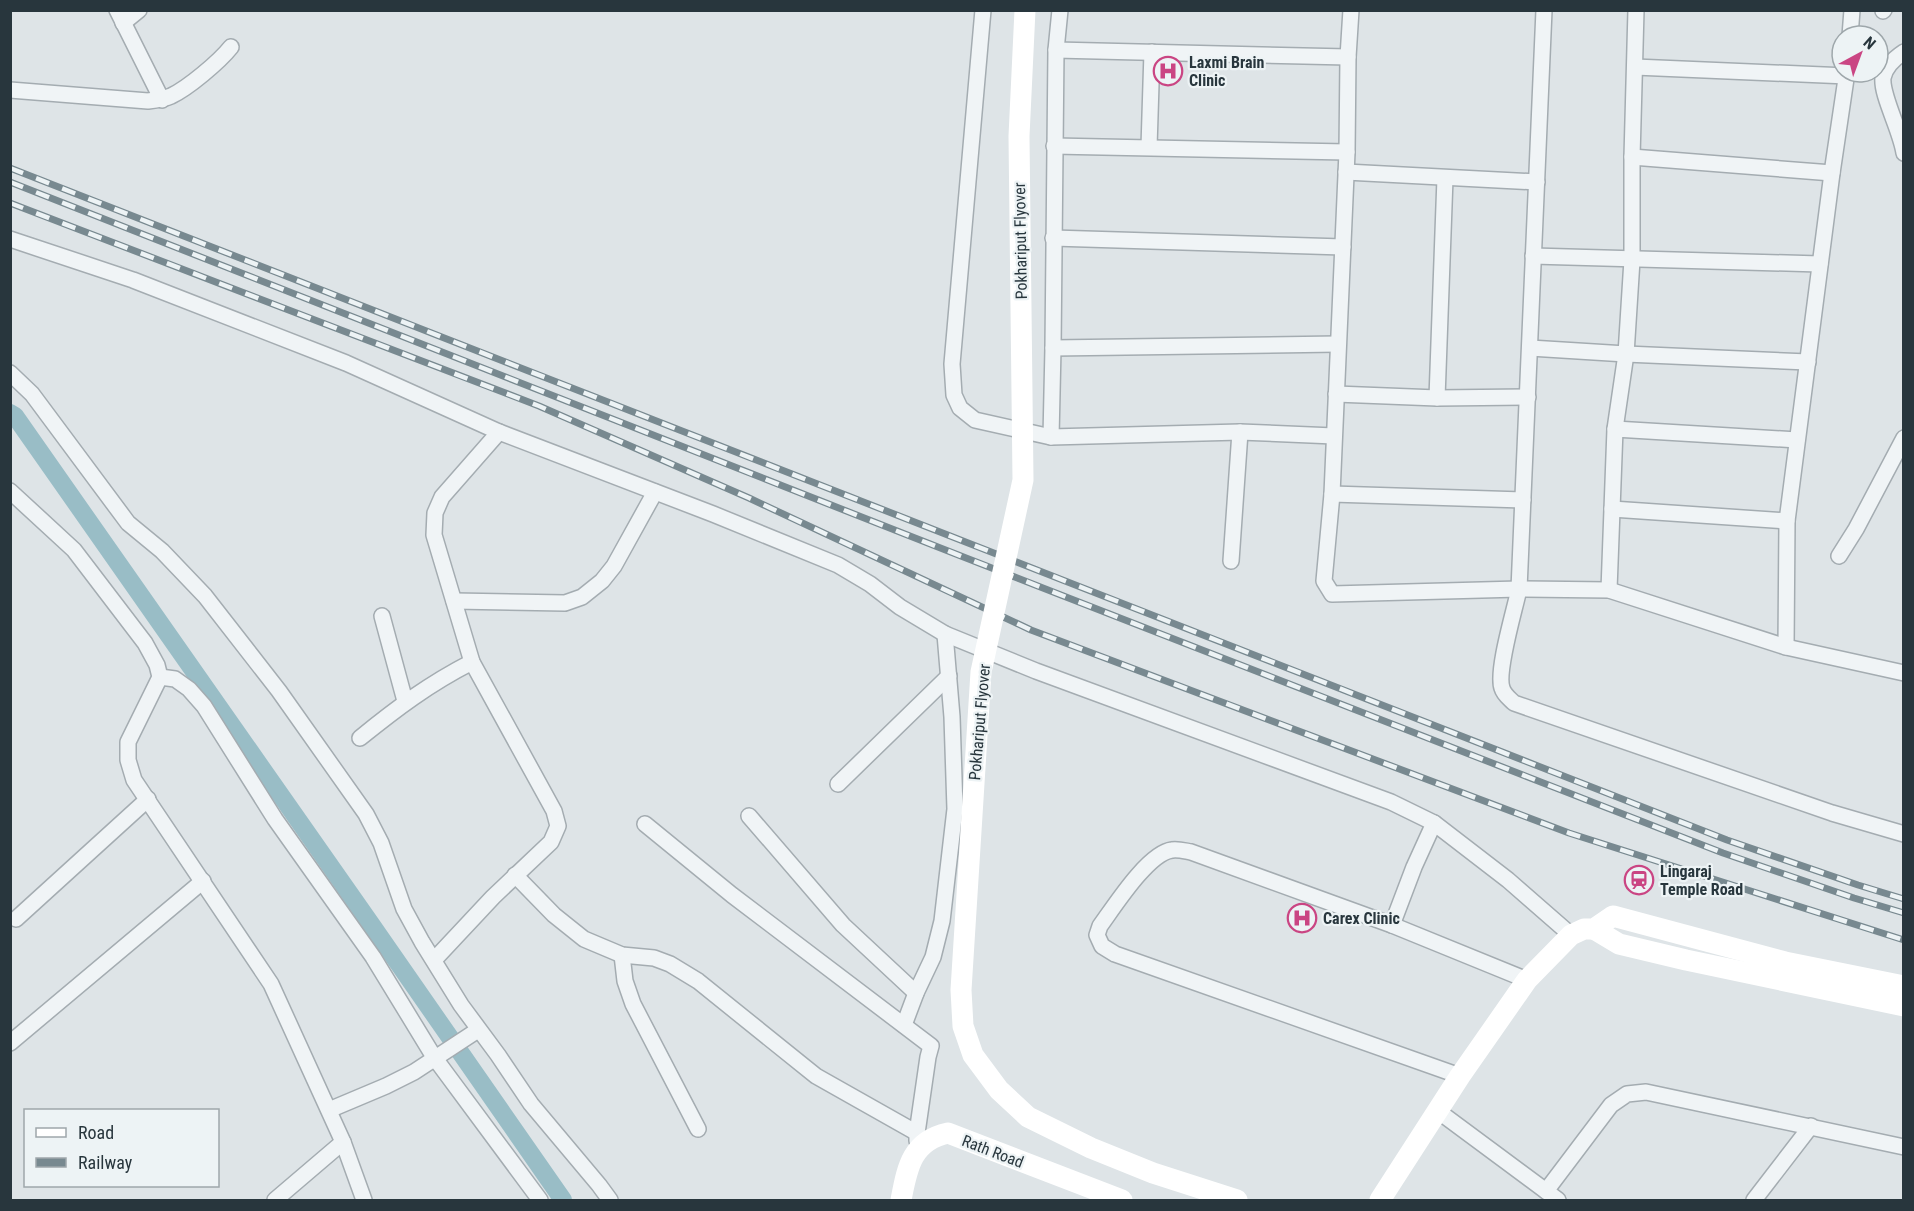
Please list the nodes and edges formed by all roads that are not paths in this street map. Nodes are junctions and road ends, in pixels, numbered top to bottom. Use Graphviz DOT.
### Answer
graph roads {
  1 [pos="139,10"];
  2 [pos="983,10"];
  3 [pos="1025,10"];
  4 [pos="1060,10"];
  5 [pos="1351,10"];
  6 [pos="1544,10"];
  7 [pos="1636,10"];
  8 [pos="120,17"];
  9 [pos="231,47"];
  10 [pos="1056,50"];
  11 [pos="1152,52"];
  12 [pos="1904,52"];
  13 [pos="1348,57"];
  14 [pos="1635,67"];
  15 [pos="1830,73"];
  16 [pos="1845,84"];
  17 [pos="10,90"];
  18 [pos="162,100"];
  19 [pos="1903,143"];
  20 [pos="1054,146"];
  21 [pos="1149,147"];
  22 [pos="1347,152"];
  23 [pos="1632,157"];
  24 [pos="1346,172"];
  25 [pos="1832,173"];
  26 [pos="1445,178"];
  27 [pos="1536,182"];
  28 [pos="1053,238"];
  29 [pos="10,239"];
  30 [pos="1343,248"];
  31 [pos="1533,256"];
  32 [pos="1632,260"];
  33 [pos="1820,264"];
  34 [pos="1338,344"];
  35 [pos="1053,348"];
  36 [pos="1530,348"];
  37 [pos="1626,354"];
  38 [pos="1808,362"];
  39 [pos="10,373"];
  40 [pos="1336,394"];
  41 [pos="1528,397"];
  42 [pos="1437,398"];
  43 [pos="1615,429"];
  44 [pos="499,432"];
  45 [pos="1240,432"];
  46 [pos="1334,436"];
  47 [pos="1051,437"];
  48 [pos="1904,438"];
  49 [pos="1797,440"];
  50 [pos="10,491"];
  51 [pos="655,492"];
  52 [pos="1332,494"];
  53 [pos="1523,500"];
  54 [pos="1612,509"];
  55 [pos="1787,521"];
  56 [pos="1839,556"];
  57 [pos="1231,561"];
  58 [pos="1520,589"];
  59 [pos="1609,590"];
  60 [pos="454,601"];
  61 [pos="382,616"];
  62 [pos="945,634"];
  63 [pos="1786,647"];
  64 [pos="472,662"];
  65 [pos="1904,673"];
  66 [pos="949,676"];
  67 [pos="160,677"];
  68 [pos="405,701"];
  69 [pos="360,738"];
  70 [pos="838,784"];
  71 [pos="148,799"];
  72 [pos="749,816"];
  73 [pos="1434,823"];
  74 [pos="645,824"];
  75 [pos="1904,834"];
  76 [pos="515,875"];
  77 [pos="202,881"];
  78 [pos="16,919"];
  79 [pos="1392,925"];
  80 [pos="1594,929"];
  81 [pos="1571,935"];
  82 [pos="622,955"];
  83 [pos="434,960"];
  84 [pos="1527,980"];
  85 [pos="1904,986"];
  86 [pos="916,993"];
  87 [pos="1904,1006"];
  88 [pos="904,1025"];
  89 [pos="478,1030"];
  90 [pos="10,1043"];
  91 [pos="435,1057"];
  92 [pos="1460,1076"];
  93 [pos="329,1110"];
  94 [pos="1438,1111"];
  95 [pos="1811,1126"];
  96 [pos="698,1129"];
  97 [pos="343,1142"];
  98 [pos="917,1142"];
  99 [pos="1904,1147"];
  100 [pos="1552,1196"];
  101 [pos="275,1200"];
  102 [pos="364,1200"];
  103 [pos="540,1200"];
  104 [pos="610,1200"];
  105 [pos="901,1200"];
  106 [pos="1122,1200"];
  107 [pos="1237,1200"];
  108 [pos="1380,1200"];
  109 [pos="1754,1200"];
  1 -- 8 [label="street"];
  2 -- 47 [label="street"];
  3 -- 107 [label="main road, Pokhariput Flyover, bridge"];
  4 -- 10 [label="street"];
  5 -- 13 [label="street"];
  6 -- 27 [label="street"];
  7 -- 14 [label="street"];
  8 -- 18 [label="street"];
  9 -- 18 [label="street"];
  10 -- 11 [label="street"];
  10 -- 20 [label="street"];
  11 -- 13 [label="street"];
  11 -- 21 [label="street"];
  12 -- 19 [label="street"];
  13 -- 22 [label="street"];
  14 -- 15 [label="street"];
  14 -- 23 [label="street"];
  16 -- 25 [label="street"];
  17 -- 18 [label="street"];
  20 -- 21 [label="street"];
  20 -- 28 [label="street"];
  21 -- 22 [label="street"];
  22 -- 24 [label="street"];
  23 -- 25 [label="street"];
  23 -- 32 [label="street"];
  24 -- 26 [label="street"];
  24 -- 30 [label="street"];
  25 -- 33 [label="street"];
  26 -- 27 [label="street"];
  26 -- 42 [label="street"];
  27 -- 31 [label="street"];
  28 -- 30 [label="street"];
  28 -- 35 [label="street"];
  29 -- 44 [label="street"];
  30 -- 34 [label="street"];
  31 -- 32 [label="street"];
  31 -- 36 [label="street"];
  32 -- 33 [label="street"];
  32 -- 37 [label="street"];
  33 -- 38 [label="street"];
  34 -- 35 [label="street"];
  34 -- 40 [label="street"];
  35 -- 47 [label="street"];
  36 -- 37 [label="street"];
  36 -- 41 [label="street"];
  37 -- 38 [label="street"];
  37 -- 43 [label="street"];
  38 -- 49 [label="street"];
  39 -- 83 [label="street"];
  40 -- 42 [label="street"];
  40 -- 46 [label="street"];
  41 -- 42 [label="street"];
  41 -- 53 [label="street"];
  43 -- 49 [label="street"];
  43 -- 54 [label="street"];
  44 -- 51 [label="street"];
  44 -- 60 [label="street"];
  45 -- 46 [label="street"];
  45 -- 47 [label="street"];
  45 -- 57 [label="street"];
  46 -- 52 [label="street"];
  48 -- 56 [label="street"];
  49 -- 55 [label="street"];
  50 -- 67 [label="street"];
  51 -- 60 [label="street"];
  51 -- 62 [label="street"];
  52 -- 53 [label="street"];
  52 -- 58 [label="street"];
  53 -- 58 [label="street"];
  54 -- 55 [label="street"];
  54 -- 59 [label="street"];
  55 -- 63 [label="street"];
  58 -- 59 [label="street"];
  58 -- 75 [label="street"];
  59 -- 63 [label="street"];
  60 -- 64 [label="street"];
  61 -- 68 [label="street"];
  62 -- 66 [label="street"];
  62 -- 73 [label="street"];
  63 -- 65 [label="street"];
  64 -- 68 [label="street"];
  64 -- 76 [label="street"];
  66 -- 70 [label="street"];
  66 -- 86 [label="street"];
  67 -- 71 [label="street"];
  67 -- 91 [label="street"];
  68 -- 69 [label="street"];
  71 -- 77 [label="street"];
  71 -- 78 [label="street"];
  72 -- 86 [label="street"];
  73 -- 79 [label="street"];
  73 -- 81 [label="street"];
  74 -- 88 [label="street"];
  76 -- 82 [label="street"];
  76 -- 83 [label="street"];
  77 -- 90 [label="street"];
  77 -- 93 [label="street"];
  79 -- 84 [label="street"];
  79 -- 92 [label="street"];
  80 -- 81 [label="main road"];
  80 -- 85 [label="main road"];
  80 -- 87 [label="main road"];
  81 -- 84 [label="main road"];
  82 -- 96 [label="street"];
  82 -- 98 [label="street"];
  83 -- 89 [label="street"];
  84 -- 92 [label="main road"];
  86 -- 88 [label="street"];
  88 -- 98 [label="street"];
  89 -- 91 [label="street"];
  89 -- 104 [label="street"];
  91 -- 93 [label="street"];
  91 -- 103 [label="street"];
  92 -- 94 [label="main road"];
  93 -- 97 [label="street"];
  94 -- 100 [label="street"];
  94 -- 108 [label="main road"];
  95 -- 99 [label="street"];
  95 -- 100 [label="street"];
  95 -- 109 [label="street"];
  97 -- 101 [label="street"];
  97 -- 102 [label="street"];
  98 -- 105 [label="main road"];
  98 -- 106 [label="main road, Rath Road"];
}
